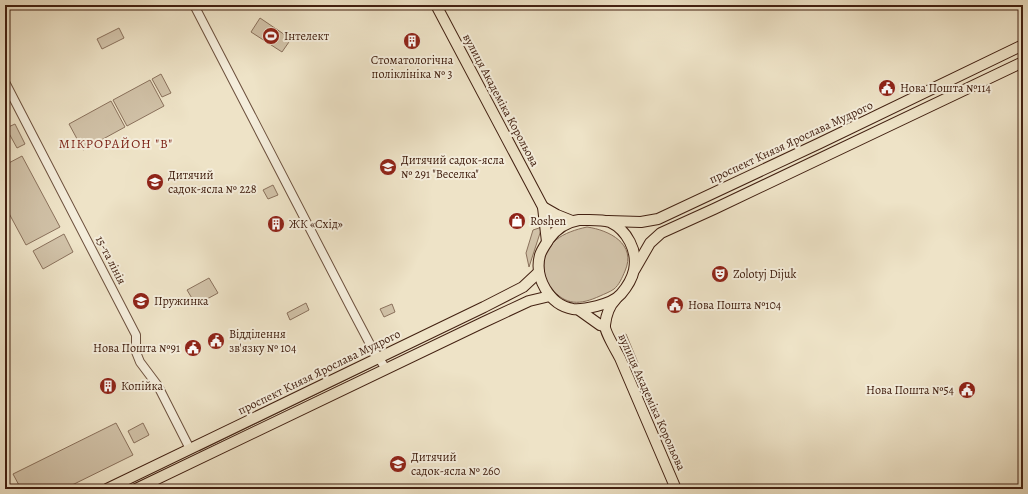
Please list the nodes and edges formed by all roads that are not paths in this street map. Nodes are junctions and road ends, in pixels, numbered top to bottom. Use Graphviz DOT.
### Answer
graph roads {
  1 [pos="194,5"];
  2 [pos="436,5"];
  3 [pos="1023,45"];
  4 [pos="1023,62"];
  5 [pos="5,82"];
  6 [pos="543,207"];
  7 [pos="572,221"];
  8 [pos="608,222"];
  9 [pos="547,242"];
  10 [pos="635,269"];
  11 [pos="539,272"];
  12 [pos="550,296"];
  13 [pos="616,299"];
  14 [pos="579,310"];
  15 [pos="605,326"];
  16 [pos="378,357"];
  17 [pos="386,369"];
  18 [pos="190,449"];
  19 [pos="196,460"];
  20 [pos="107,489"];
  21 [pos="136,489"];
  22 [pos="676,489"];
  1 -- 16 [label="street"];
  2 -- 6 [label="main road, вулиця Академіка Корольова"];
  3 -- 8 [label="main road, проспект Князя Ярослава Мудрого"];
  4 -- 10 [label="main road"];
  5 -- 18 [label="street, 15-та лінія"];
  6 -- 7 [label="main road"];
  6 -- 9 [label="main road, вулиця Академіка Корольова"];
  7 -- 8 [label="main road"];
  7 -- 9 [label="main road"];
  8 -- 10 [label="main road"];
  9 -- 11 [label="main road"];
  10 -- 13 [label="main road"];
  11 -- 12 [label="main road"];
  11 -- 16 [label="main road, проспект Князя Ярослава Мудрого"];
  12 -- 14 [label="main road"];
  12 -- 17 [label="main road"];
  13 -- 14 [label="main road"];
  13 -- 15 [label="main road, вулиця Академіка Корольова"];
  14 -- 15 [label="main road, вулиця Академіка Корольова"];
  15 -- 22 [label="main road, вулиця Академіка Корольова"];
  16 -- 17 [label="street"];
  16 -- 18 [label="main road, проспект Князя Ярослава Мудрого"];
  17 -- 19 [label="main road"];
  18 -- 19 [label="main road"];
  18 -- 20 [label="main road, проспект Князя Ярослава Мудрого"];
  19 -- 21 [label="main road"];
}
